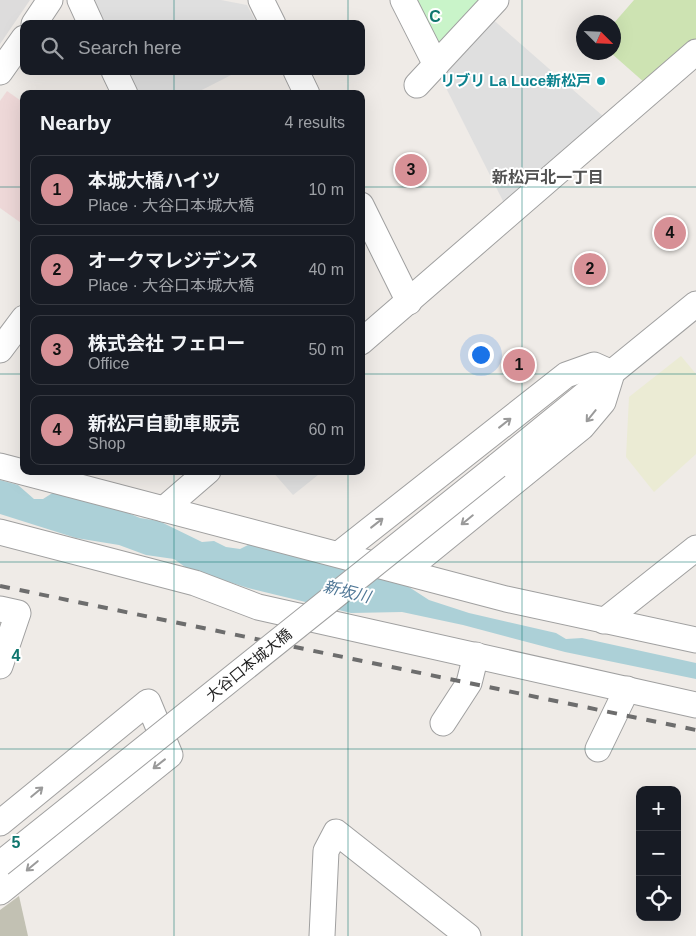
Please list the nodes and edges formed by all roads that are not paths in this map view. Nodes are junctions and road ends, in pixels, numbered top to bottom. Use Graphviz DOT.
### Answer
graph roads {
  1 [pos="50,0"];
  2 [pos="80,0"];
  3 [pos="261,0"];
  4 [pos="403,0"];
  5 [pos="496,0"];
  6 [pos="37,20"];
  7 [pos="89,20"];
  8 [pos="271,20"];
  9 [pos="20,44"];
  10 [pos="696,52"];
  11 [pos="436,65"];
  12 [pos="0,72"];
  13 [pos="116,75"];
  14 [pos="298,75"];
  15 [pos="417,85"];
  16 [pos="123,90"];
  17 [pos="305,90"];
  18 [pos="365,213"];
  19 [pos="409,302"];
  20 [pos="696,304"];
  21 [pos="20,323"];
  22 [pos="365,339"];
  23 [pos="0,350"];
  24 [pos="612,373"];
  25 [pos="0,466"];
  26 [pos="20,469"];
  27 [pos="55,475"];
  28 [pos="203,475"];
  29 [pos="73,478"];
  30 [pos="164,509"];
  31 [pos="0,532"];
  32 [pos="696,548"];
  33 [pos="339,554"];
  34 [pos="405,571"];
  35 [pos="0,609"];
  36 [pos="604,621"];
  37 [pos="696,640"];
  38 [pos="476,655"];
  39 [pos="0,666"];
  40 [pos="627,690"];
  41 [pos="696,705"];
  42 [pos="443,722"];
  43 [pos="598,749"];
  44 [pos="0,823"];
  45 [pos="0,864"];
  46 [pos="0,892"];
  47 [pos="322,936"];
  48 [pos="468,936"];
  1 -- 6 [label="street"];
  2 -- 7 [label="street"];
  3 -- 8 [label="street"];
  4 -- 11 [label="street"];
  5 -- 11 [label="street"];
  9 -- 12 [label="street"];
  10 -- 19 [label="street"];
  11 -- 15 [label="street"];
  13 -- 16 [label="street"];
  14 -- 17 [label="street"];
  18 -- 19 [label="street"];
  19 -- 22 [label="street"];
  20 -- 24 [label="street, 大谷口本城大橋"];
  21 -- 23 [label="street"];
  33 -- 24 [label="street, one-way"];
  24 -- 34 [label="street, one-way"];
  24 -- 45 [label="street, 大谷口本城大橋, bridge"];
  25 -- 26 [label="street"];
  27 -- 29 [label="street"];
  28 -- 30 [label="street"];
  29 -- 30 [label="street"];
  30 -- 33 [label="street"];
  31 -- 38 [label="street"];
  32 -- 36 [label="street"];
  33 -- 34 [label="street"];
  34 -- 36 [label="street"];
  35 -- 39 [label="street"];
  36 -- 37 [label="street"];
  38 -- 40 [label="street"];
  38 -- 42 [label="street"];
  40 -- 41 [label="street"];
  40 -- 43 [label="street"];
  44 -- 46 [label="street, one-way"];
  47 -- 48 [label="street"];
}
